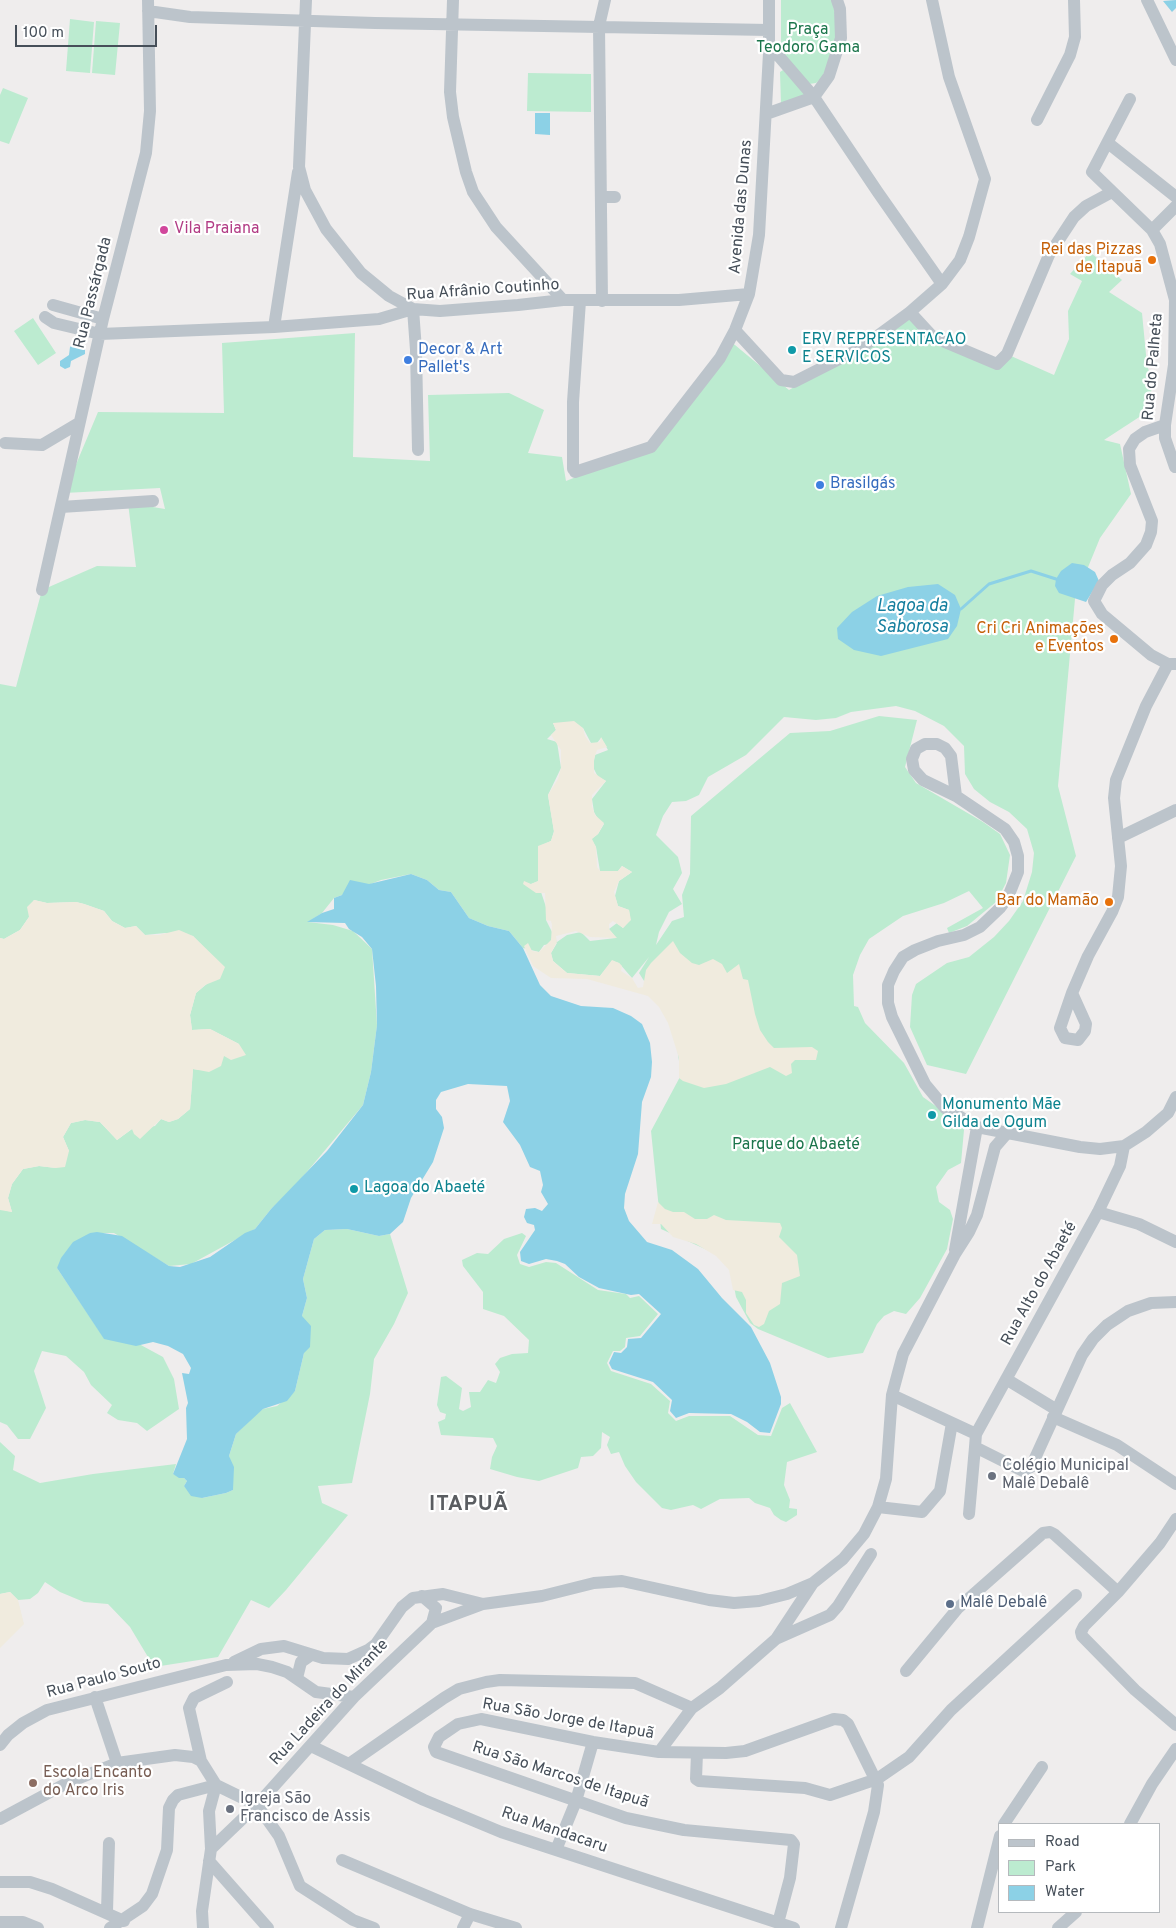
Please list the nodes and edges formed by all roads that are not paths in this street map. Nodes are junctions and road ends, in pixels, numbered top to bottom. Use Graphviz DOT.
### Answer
graph roads {
  1 [pos="306,0"];
  2 [pos="453,0"];
  3 [pos="605,0"];
  4 [pos="760,0"];
  5 [pos="769,0"];
  6 [pos="837,0"];
  7 [pos="932,0"];
  8 [pos="1074,0"];
  9 [pos="1146,0"];
  10 [pos="148,6"];
  11 [pos="305,20"];
  12 [pos="451,24"];
  13 [pos="769,24"];
  14 [pos="599,26"];
  15 [pos="1171,36"];
  16 [pos="770,46"];
  17 [pos="1176,60"];
  18 [pos="814,97"];
  19 [pos="1130,99"];
  20 [pos="766,114"];
  21 [pos="1036,120"];
  22 [pos="1108,143"];
  23 [pos="299,167"];
  24 [pos="1112,192"];
  25 [pos="601,197"];
  26 [pos="1176,197"];
  27 [pos="615,198"];
  28 [pos="1176,206"];
  29 [pos="1152,230"];
  30 [pos="942,284"];
  31 [pos="749,294"];
  32 [pos="563,300"];
  33 [pos="580,301"];
  34 [pos="602,301"];
  35 [pos="53,305"];
  36 [pos="413,309"];
  37 [pos="910,312"];
  38 [pos="45,318"];
  39 [pos="103,319"];
  40 [pos="274,327"];
  41 [pos="735,330"];
  42 [pos="100,334"];
  43 [pos="1165,425"];
  44 [pos="78,429"];
  45 [pos="418,450"];
  46 [pos="1175,466"];
  47 [pos="153,501"];
  48 [pos="60,507"];
  49 [pos="42,590"];
  50 [pos="1172,664"];
  51 [pos="956,796"];
  52 [pos="1176,810"];
  53 [pos="1118,838"];
  54 [pos="1072,993"];
  55 [pos="1176,1097"];
  56 [pos="1172,1114"];
  57 [pos="976,1127"];
  58 [pos="1008,1132"];
  59 [pos="1124,1146"];
  60 [pos="960,1212"];
  61 [pos="1098,1212"];
  62 [pos="977,1214"];
  63 [pos="1139,1224"];
  64 [pos="1176,1232"];
  65 [pos="1176,1242"];
  66 [pos="955,1254"];
  67 [pos="1176,1302"];
  68 [pos="1006,1379"];
  69 [pos="892,1395"];
  70 [pos="1055,1413"];
  71 [pos="952,1423"];
  72 [pos="976,1434"];
  73 [pos="975,1447"];
  74 [pos="1176,1484"];
  75 [pos="878,1507"];
  76 [pos="969,1514"];
  77 [pos="1176,1520"];
  78 [pos="871,1554"];
  79 [pos="813,1583"];
  80 [pos="1118,1592"];
  81 [pos="1076,1595"];
  82 [pos="422,1596"];
  83 [pos="483,1604"];
  84 [pos="432,1623"];
  85 [pos="776,1639"];
  86 [pos="311,1655"];
  87 [pos="226,1666"];
  88 [pos="906,1670"];
  89 [pos="297,1678"];
  90 [pos="227,1682"];
  91 [pos="95,1697"];
  92 [pos="354,1697"];
  93 [pos="692,1708"];
  94 [pos="472,1720"];
  95 [pos="1176,1725"];
  96 [pos="593,1742"];
  97 [pos="0,1745"];
  98 [pos="311,1746"];
  99 [pos="1176,1749"];
  100 [pos="659,1752"];
  101 [pos="697,1753"];
  102 [pos="202,1761"];
  103 [pos="117,1763"];
  104 [pos="349,1764"];
  105 [pos="1042,1767"];
  106 [pos="877,1779"];
  107 [pos="216,1786"];
  108 [pos="576,1801"];
  109 [pos="257,1805"];
  110 [pos="3,1815"];
  111 [pos="1005,1823"];
  112 [pos="1131,1823"];
  113 [pos="109,1843"];
  114 [pos="998,1844"];
  115 [pos="556,1850"];
  116 [pos="210,1855"];
  117 [pos="342,1860"];
  118 [pos="0,1882"];
  119 [pos="107,1911"];
  120 [pos="1075,1913"];
  121 [pos="470,1914"];
  122 [pos="124,1921"];
  123 [pos="0,1922"];
  124 [pos="778,1922"];
  125 [pos="38,1928"];
  126 [pos="110,1928"];
  127 [pos="203,1928"];
  128 [pos="268,1928"];
  129 [pos="374,1928"];
  130 [pos="464,1928"];
  131 [pos="516,1928"];
  132 [pos="794,1928"];
  133 [pos="841,1928"];
  134 [pos="977,1928"];
  135 [pos="1058,1928"];
  1 -- 11 [label="street"];
  2 -- 12 [label="street"];
  3 -- 14 [label="street"];
  4 -- 13 [label="street"];
  5 -- 13 [label="street, Avenida das Dunas"];
  6 -- 18 [label="street"];
  7 -- 30 [label="street"];
  8 -- 21 [label="street"];
  9 -- 15 [label="street"];
  10 -- 11 [label="street"];
  10 -- 39 [label="street, Rua Passárgada"];
  11 -- 12 [label="street"];
  11 -- 23 [label="street"];
  12 -- 14 [label="street"];
  12 -- 32 [label="street"];
  13 -- 14 [label="street"];
  13 -- 16 [label="street, Avenida das Dunas"];
  14 -- 25 [label="street"];
  15 -- 17 [label="street"];
  16 -- 18 [label="street"];
  16 -- 20 [label="street, Avenida das Dunas"];
  18 -- 20 [label="street"];
  18 -- 30 [label="street"];
  19 -- 22 [label="street, Rua do Palheta"];
  20 -- 31 [label="street, Avenida das Dunas"];
  22 -- 24 [label="street, Rua do Palheta"];
  22 -- 26 [label="street"];
  23 -- 36 [label="street"];
  23 -- 40 [label="street"];
  24 -- 29 [label="street, Rua do Palheta"];
  24 -- 37 [label="street"];
  25 -- 27 [label="street"];
  25 -- 34 [label="street"];
  28 -- 29 [label="street"];
  29 -- 43 [label="street, Rua do Palheta"];
  30 -- 37 [label="street"];
  31 -- 34 [label="street, Rua Afrânio Coutinho"];
  31 -- 41 [label="street, Avenida das Dunas"];
  32 -- 33 [label="street, Rua Afrânio Coutinho"];
  32 -- 36 [label="street, Rua Afrânio Coutinho"];
  33 -- 34 [label="street, Rua Afrânio Coutinho"];
  33 -- 41 [label="street, Avenida das Dunas"];
  35 -- 39 [label="street"];
  36 -- 40 [label="street, Rua Afrânio Coutinho"];
  36 -- 45 [label="street"];
  37 -- 41 [label="street"];
  38 -- 42 [label="street, Rua Afrânio Coutinho"];
  39 -- 42 [label="street, Rua Passárgada"];
  40 -- 42 [label="street, Rua Afrânio Coutinho"];
  42 -- 44 [label="street, Rua Passárgada"];
  43 -- 46 [label="street, Rua do Palheta"];
  43 -- 50 [label="street"];
  44 -- 44 [label="street"];
  44 -- 48 [label="street, Rua Passárgada"];
  47 -- 48 [label="street"];
  48 -- 49 [label="street, Rua Passárgada"];
  50 -- 53 [label="street"];
  51 -- 57 [label="street"];
  52 -- 53 [label="street"];
  53 -- 54 [label="street"];
  55 -- 56 [label="street"];
  56 -- 59 [label="street"];
  57 -- 58 [label="street"];
  57 -- 60 [label="street, Rua Ladeira do Mirante"];
  58 -- 59 [label="street"];
  58 -- 62 [label="street, Rua Ladeira do Mirante"];
  59 -- 61 [label="street, Rua Alto do Abaeté"];
  60 -- 62 [label="street"];
  60 -- 66 [label="street, Rua Ladeira do Mirante"];
  61 -- 63 [label="street"];
  61 -- 68 [label="street, Rua Alto do Abaeté"];
  62 -- 66 [label="street, Rua Ladeira do Mirante"];
  63 -- 64 [label="street"];
  63 -- 65 [label="street"];
  66 -- 69 [label="street, Rua Ladeira do Mirante"];
  67 -- 70 [label="street"];
  68 -- 70 [label="street"];
  68 -- 72 [label="street, Rua Alto do Abaeté"];
  69 -- 71 [label="street"];
  69 -- 75 [label="street, Rua Ladeira do Mirante"];
  70 -- 73 [label="street"];
  70 -- 74 [label="street"];
  71 -- 72 [label="street"];
  71 -- 75 [label="street"];
  72 -- 73 [label="street"];
  73 -- 76 [label="street"];
  75 -- 79 [label="street, Rua Ladeira do Mirante"];
  77 -- 80 [label="street"];
  78 -- 85 [label="street"];
  79 -- 83 [label="street, Rua Ladeira do Mirante"];
  79 -- 85 [label="street, Rua São Jorge de Itapuã"];
  80 -- 88 [label="street"];
  80 -- 95 [label="street"];
  81 -- 106 [label="street"];
  82 -- 83 [label="street, Rua Paulo Souto"];
  82 -- 84 [label="street"];
  82 -- 86 [label="street, Rua Paulo Souto"];
  83 -- 84 [label="street, Rua Ladeira do Mirante"];
  84 -- 92 [label="street, Rua Ladeira do Mirante"];
  85 -- 93 [label="street, Rua São Jorge de Itapuã"];
  86 -- 87 [label="street, Rua Paulo Souto"];
  86 -- 89 [label="street"];
  87 -- 89 [label="street, Rua Paulo Souto"];
  87 -- 91 [label="street, Rua Paulo Souto"];
  89 -- 92 [label="street, Rua Paulo Souto"];
  90 -- 102 [label="street"];
  91 -- 97 [label="street, Rua Paulo Souto"];
  91 -- 103 [label="street"];
  92 -- 98 [label="street, Rua Ladeira do Mirante"];
  93 -- 100 [label="street, Rua São Jorge de Itapuã"];
  93 -- 104 [label="street"];
  94 -- 96 [label="street, Rua São Jorge de Itapuã"];
  94 -- 108 [label="street, Rua São Marcos de Itapuã"];
  96 -- 100 [label="street, Rua São Jorge de Itapuã"];
  96 -- 108 [label="street"];
  98 -- 104 [label="street, Rua Mandacaru"];
  98 -- 109 [label="street, Rua Ladeira do Mirante"];
  99 -- 112 [label="street"];
  100 -- 101 [label="street, Rua São Jorge de Itapuã"];
  101 -- 106 [label="street"];
  101 -- 106 [label="street, Rua São Jorge de Itapuã"];
  102 -- 103 [label="street"];
  102 -- 107 [label="street"];
  103 -- 110 [label="street"];
  104 -- 115 [label="street, Rua Mandacaru"];
  105 -- 111 [label="street"];
  106 -- 133 [label="street"];
  107 -- 109 [label="street"];
  107 -- 116 [label="street"];
  107 -- 122 [label="street"];
  108 -- 115 [label="street"];
  108 -- 124 [label="street, Rua São Marcos de Itapuã"];
  109 -- 116 [label="street, Rua Ladeira do Mirante"];
  109 -- 129 [label="street"];
  113 -- 119 [label="street"];
  114 -- 134 [label="street"];
  115 -- 124 [label="street, Rua Mandacaru"];
  116 -- 127 [label="street"];
  116 -- 128 [label="street"];
  117 -- 121 [label="street"];
  118 -- 119 [label="street"];
  119 -- 122 [label="street"];
  120 -- 135 [label="street"];
  121 -- 130 [label="street"];
  121 -- 131 [label="street"];
  122 -- 126 [label="street"];
  123 -- 125 [label="street"];
  124 -- 132 [label="street, Rua Mandacaru"];
}
